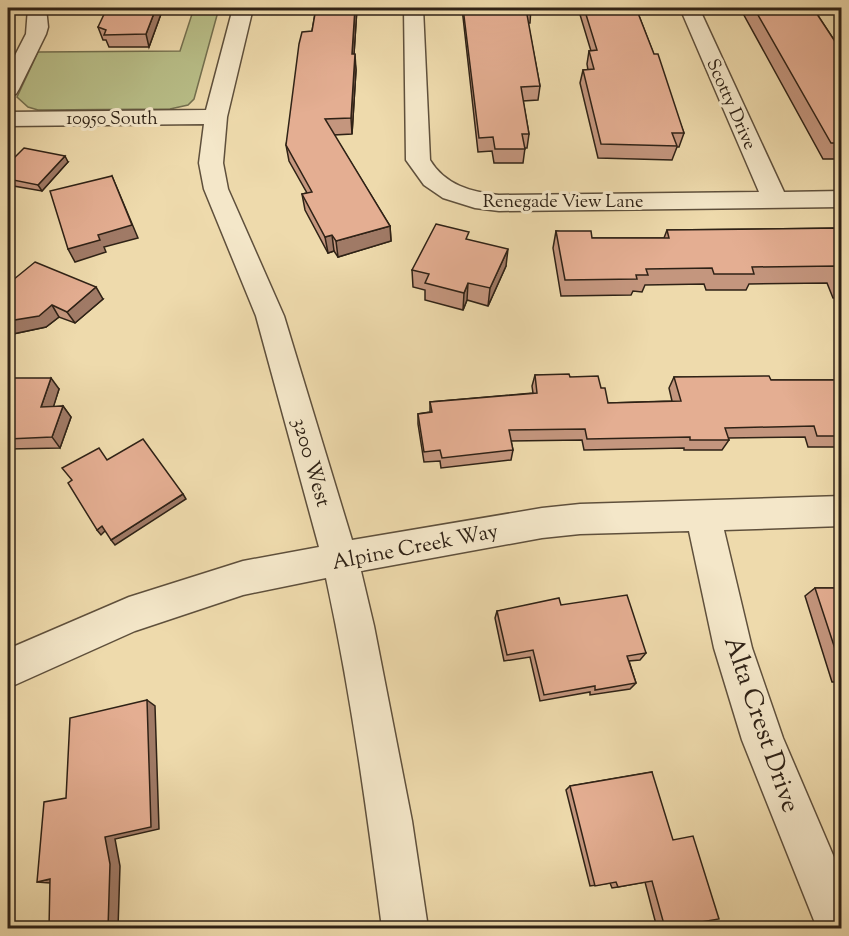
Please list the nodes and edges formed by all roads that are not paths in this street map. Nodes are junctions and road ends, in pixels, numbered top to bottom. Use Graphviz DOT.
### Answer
graph roads {
  1 [pos="37,8"];
  2 [pos="243,8"];
  3 [pos="413,8"];
  4 [pos="690,8"];
  5 [pos="8,46"];
  6 [pos="31,46"];
  7 [pos="8,89"];
  8 [pos="216,117"];
  9 [pos="8,118"];
  10 [pos="842,199"];
  11 [pos="775,200"];
  12 [pos="842,511"];
  13 [pos="703,514"];
  14 [pos="340,560"];
  15 [pos="8,669"];
  16 [pos="405,928"];
  17 [pos="840,928"];
  1 -- 6 [label="street"];
  2 -- 8 [label="street, 3200 West"];
  3 -- 11 [label="street, Renegade View Lane"];
  4 -- 11 [label="street, Scotty Drive"];
  5 -- 6 [label="street"];
  6 -- 7 [label="street"];
  8 -- 9 [label="street, 10950 South"];
  8 -- 14 [label="street, 3200 West"];
  10 -- 11 [label="street, Renegade View Lane"];
  12 -- 13 [label="street, Alpine Creek Way"];
  13 -- 14 [label="street, Alpine Creek Way"];
  13 -- 17 [label="street, Alta Crest Drive"];
  14 -- 15 [label="street, Alpine Creek Way"];
  14 -- 16 [label="street, 3200 West"];
}
